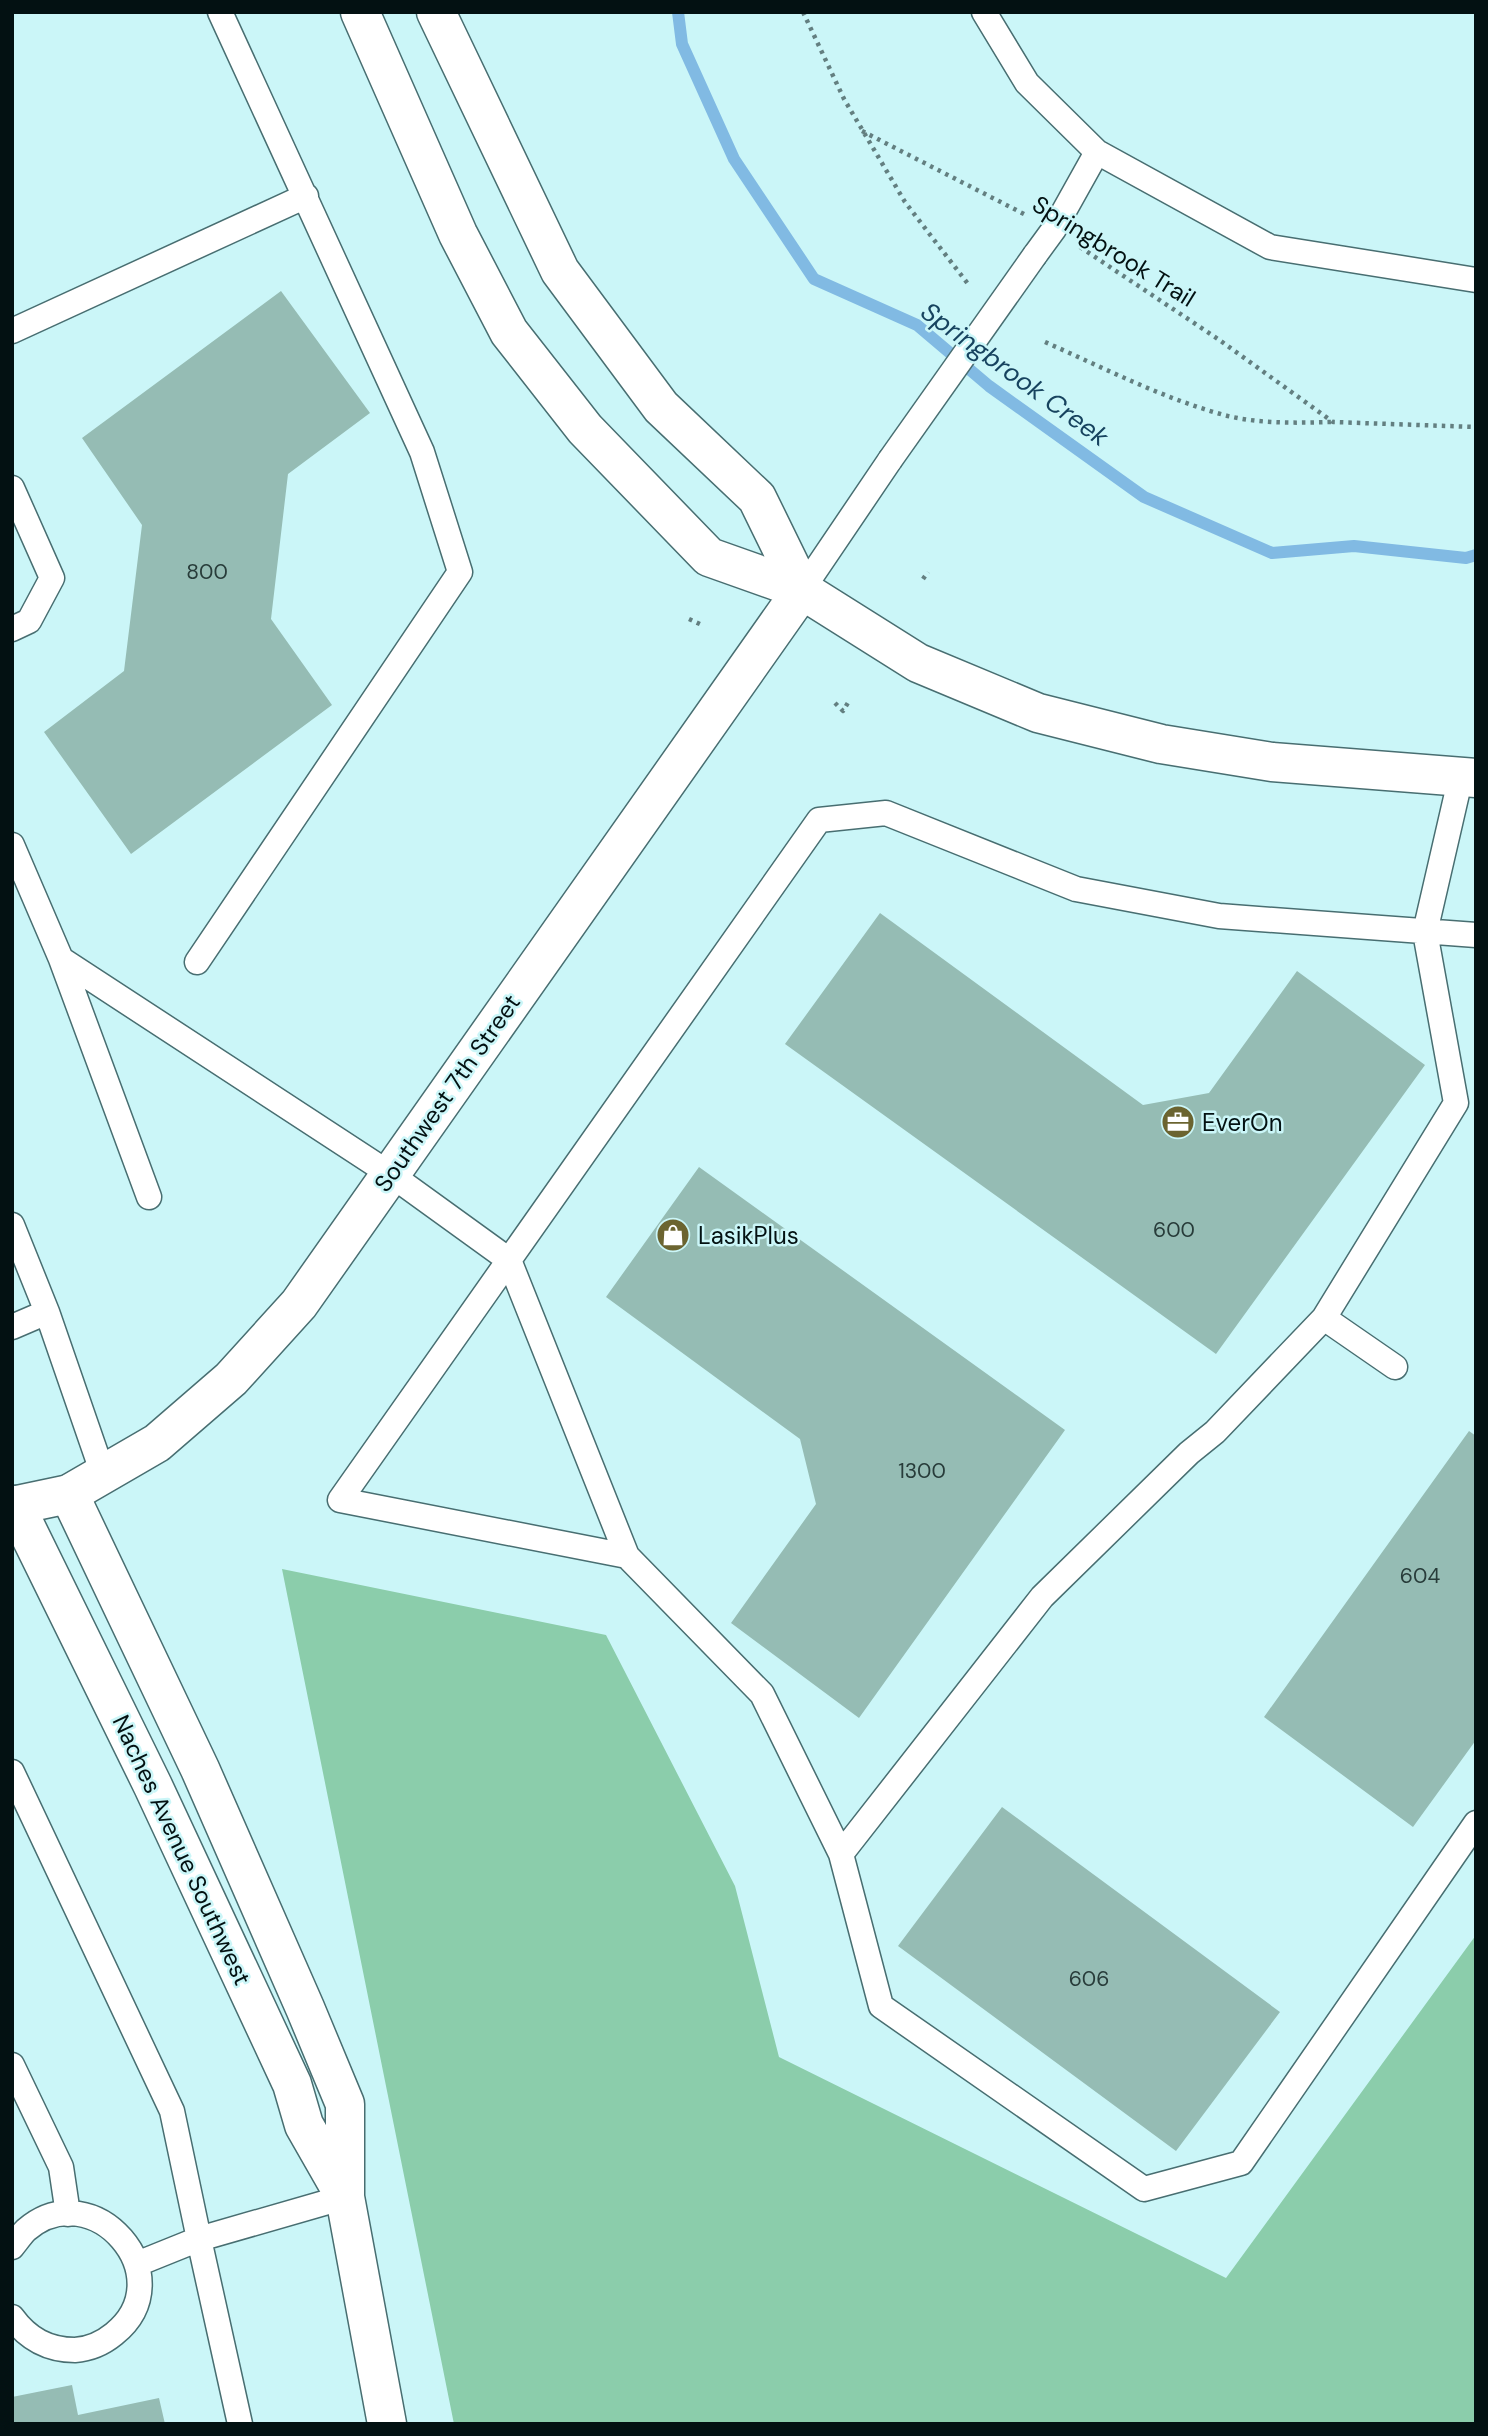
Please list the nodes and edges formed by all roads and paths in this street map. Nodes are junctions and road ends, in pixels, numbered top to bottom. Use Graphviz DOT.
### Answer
graph roads {
  1 [pos="220,12"];
  2 [pos="360,12"];
  3 [pos="436,12"];
  4 [pos="803,12"];
  5 [pos="985,12"];
  6 [pos="863,131"];
  7 [pos="1097,152"];
  8 [pos="306,197"];
  9 [pos="1054,229"];
  10 [pos="1476,280"];
  11 [pos="968,284"];
  12 [pos="12,331"];
  13 [pos="1045,342"];
  14 [pos="1333,422"];
  15 [pos="1476,427"];
  16 [pos="12,488"];
  17 [pos="928,572"];
  18 [pos="923,579"];
  19 [pos="802,590"];
  20 [pos="689,619"];
  21 [pos="704,626"];
  22 [pos="12,629"];
  23 [pos="849,701"];
  24 [pos="835,703"];
  25 [pos="1468,777"];
  26 [pos="12,845"];
  27 [pos="1425,932"];
  28 [pos="1476,935"];
  29 [pos="61,959"];
  30 [pos="197,962"];
  31 [pos="390,1174"];
  32 [pos="149,1197"];
  33 [pos="12,1225"];
  34 [pos="509,1260"];
  35 [pos="47,1312"];
  36 [pos="1324,1318"];
  37 [pos="12,1327"];
  38 [pos="1395,1367"];
  39 [pos="103,1474"];
  40 [pos="69,1494"];
  41 [pos="14,1506"];
  42 [pos="627,1556"];
  43 [pos="12,1772"];
  44 [pos="1476,1823"];
  45 [pos="841,1854"];
  46 [pos="12,2066"];
  47 [pos="345,2196"];
  48 [pos="68,2214"];
  49 [pos="199,2239"];
  50 [pos="12,2247"];
  51 [pos="137,2264"];
  52 [pos="12,2317"];
  53 [pos="240,2424"];
  54 [pos="387,2424"];
  1 -- 8 [label="lane"];
  2 -- 19 [label="street"];
  3 -- 19 [label="street"];
  4 -- 6 [label="path"];
  5 -- 7 [label="lane"];
  6 -- 9 [label="path, Springbrook Trail"];
  6 -- 11 [label="path"];
  7 -- 9 [label="lane"];
  7 -- 10 [label="lane"];
  8 -- 12 [label="lane"];
  8 -- 30 [label="lane"];
  9 -- 14 [label="path, Springbrook Trail"];
  9 -- 19 [label="lane, bridge"];
  13 -- 14 [label="path"];
  14 -- 15 [label="path"];
  16 -- 22 [label="lane"];
  17 -- 18 [label="path"];
  19 -- 25 [label="street"];
  19 -- 31 [label="street, Southwest 7th Street"];
  20 -- 21 [label="path"];
  23 -- 24 [label="path"];
  25 -- 27 [label="lane"];
  26 -- 29 [label="lane"];
  27 -- 28 [label="lane"];
  27 -- 34 [label="lane"];
  27 -- 36 [label="lane"];
  29 -- 31 [label="lane"];
  29 -- 32 [label="lane"];
  31 -- 34 [label="lane"];
  31 -- 39 [label="street, Southwest 7th Street"];
  33 -- 35 [label="lane"];
  34 -- 42 [label="lane"];
  34 -- 42 [label="lane"];
  35 -- 37 [label="lane"];
  35 -- 39 [label="lane"];
  36 -- 38 [label="lane"];
  36 -- 45 [label="lane"];
  39 -- 40 [label="street, Southwest 7th Street"];
  40 -- 41 [label="street, Southwest 7th Street"];
  40 -- 47 [label="street, Naches Avenue Southwest"];
  41 -- 47 [label="street, Naches Avenue Southwest"];
  42 -- 45 [label="lane"];
  43 -- 49 [label="lane"];
  44 -- 45 [label="lane"];
  46 -- 48 [label="lane"];
  47 -- 49 [label="lane"];
  47 -- 54 [label="street, Naches Avenue Southwest"];
  48 -- 50 [label="lane"];
  48 -- 51 [label="lane"];
  49 -- 51 [label="lane"];
  49 -- 53 [label="lane"];
  51 -- 52 [label="lane"];
}
